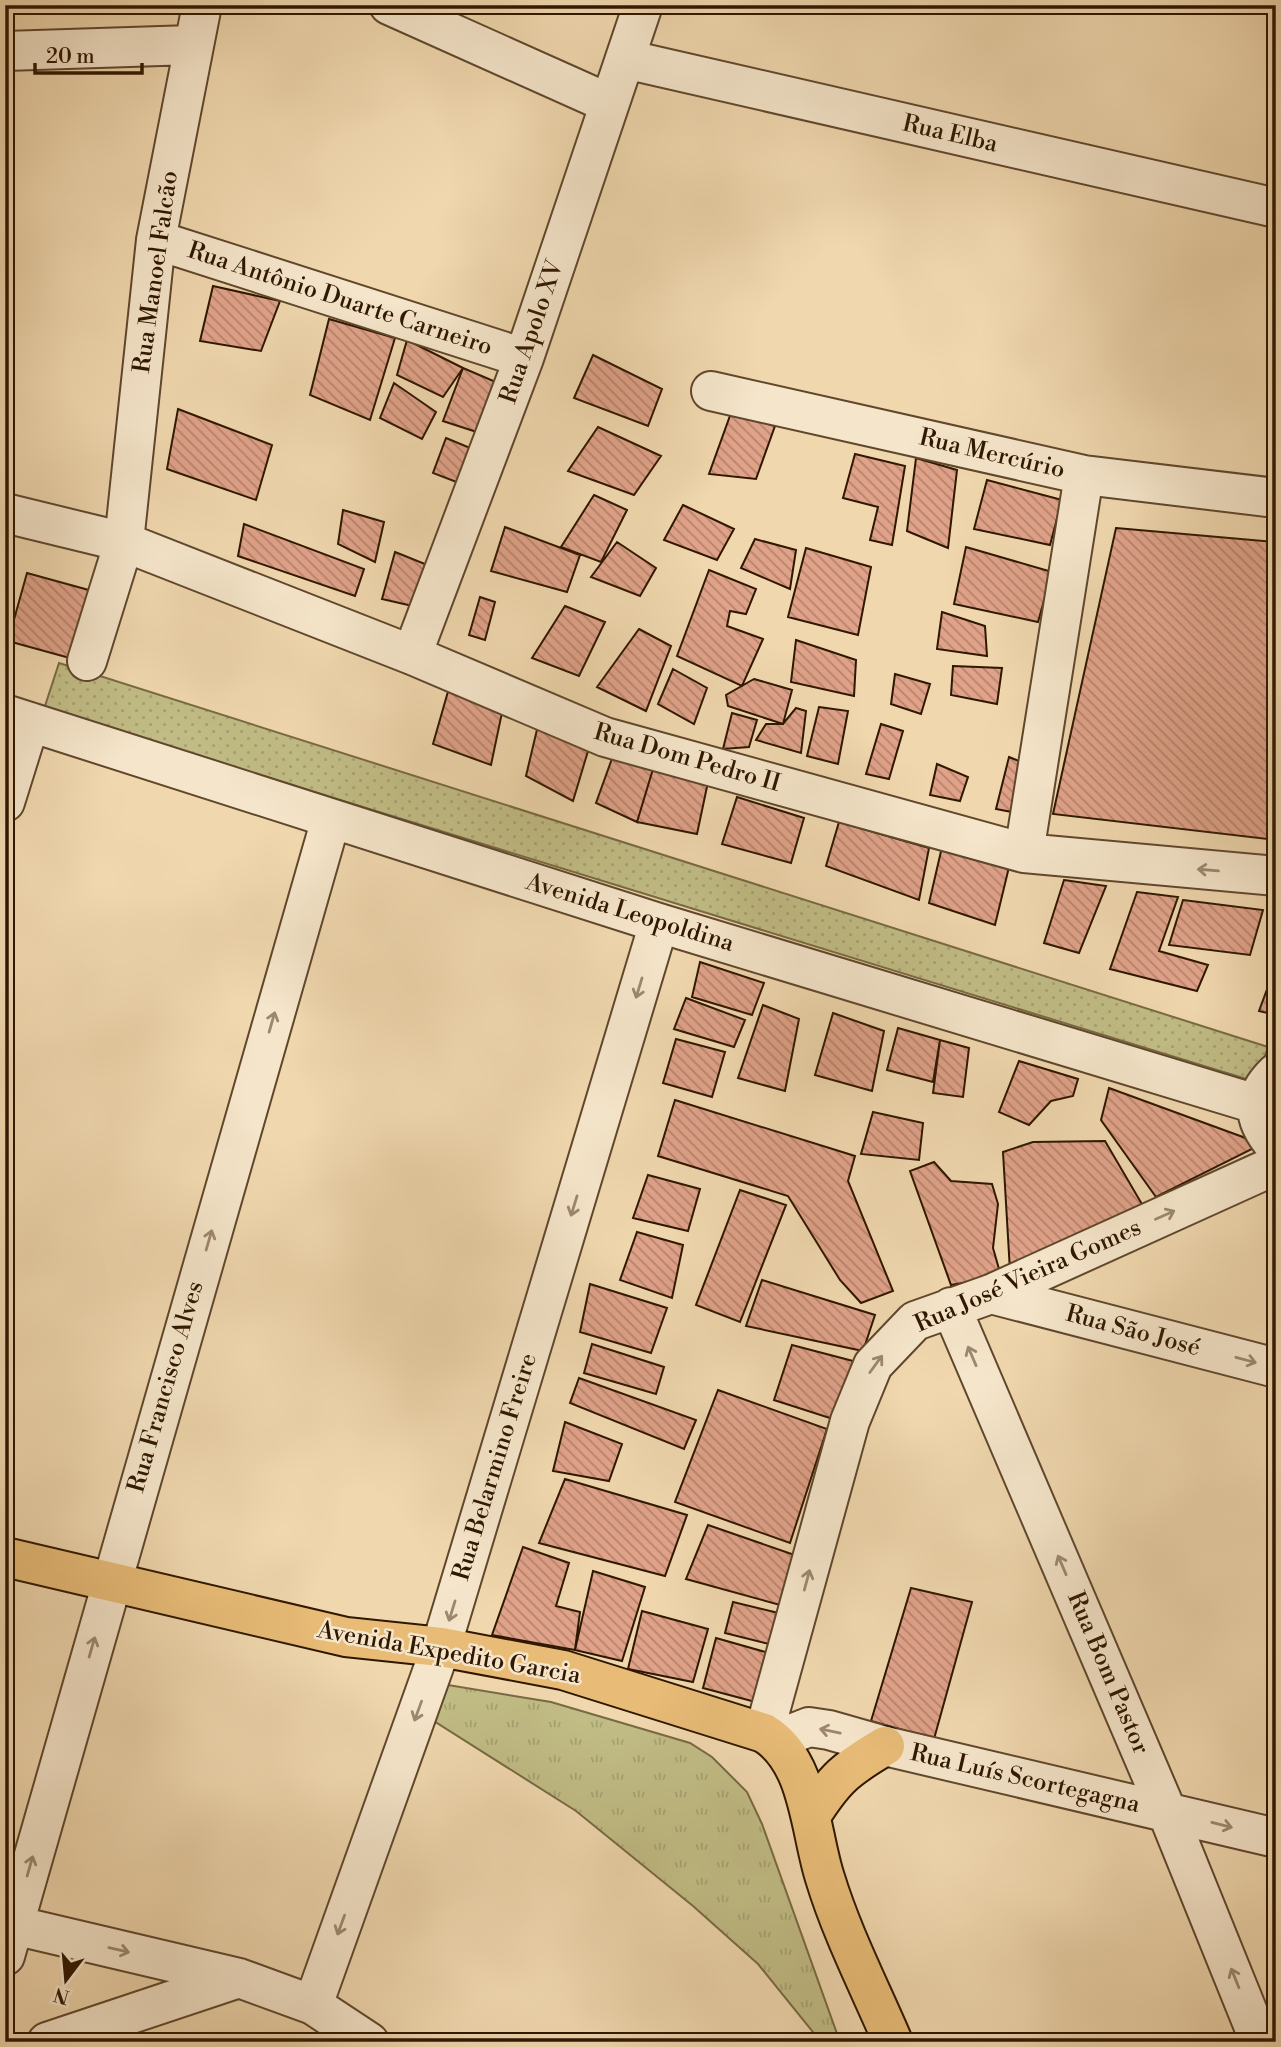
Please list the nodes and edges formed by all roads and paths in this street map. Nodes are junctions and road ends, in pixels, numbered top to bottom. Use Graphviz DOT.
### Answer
graph roads {
  1 [pos="202,5"];
  2 [pos="389,5"];
  3 [pos="643,5"];
  4 [pos="192,45"];
  5 [pos="5,51"];
  6 [pos="625,59"];
  7 [pos="608,103"];
  8 [pos="1276,208"];
  9 [pos="156,240"];
  10 [pos="524,358"];
  11 [pos="711,391"];
  12 [pos="1084,475"];
  13 [pos="1276,498"];
  14 [pos="5,513"];
  15 [pos="124,542"];
  16 [pos="412,655"];
  17 [pos="87,661"];
  18 [pos="18,718"];
  19 [pos="5,802"];
  20 [pos="331,819"];
  21 [pos="1024,853"];
  22 [pos="1276,876"];
  23 [pos="659,923"];
  24 [pos="1266,1089"];
  25 [pos="1276,1147"];
  26 [pos="1276,1165"];
  27 [pos="991,1294"];
  28 [pos="951,1307"];
  29 [pos="1276,1368"];
  30 [pos="5,1558"];
  31 [pos="110,1583"];
  32 [pos="441,1647"];
  33 [pos="770,1737"];
  34 [pos="885,1746"];
  35 [pos="1167,1812"];
  36 [pos="811,1816"];
  37 [pos="1276,1838"];
  38 [pos="8,1935"];
  39 [pos="239,1978"];
  40 [pos="313,2005"];
  41 [pos="47,2042"];
  42 [pos="369,2042"];
  43 [pos="893,2042"];
  44 [pos="1260,2042"];
  1 -- 4 [label="street, Rua Manoel Falcão"];
  2 -- 7 [label="street"];
  3 -- 6 [label="street, Rua Apolo XV"];
  4 -- 5 [label="street"];
  4 -- 9 [label="street, Rua Manoel Falcão"];
  6 -- 7 [label="street, Rua Apolo XV"];
  6 -- 8 [label="street, Rua Elba"];
  7 -- 10 [label="street, Rua Apolo XV"];
  9 -- 10 [label="street, Rua Antônio Duarte Carneiro"];
  9 -- 15 [label="street, Rua Manoel Falcão"];
  10 -- 16 [label="street, Rua Apolo XV"];
  11 -- 12 [label="street, Rua Mercúrio"];
  12 -- 13 [label="street, Rua Mercúrio"];
  12 -- 21 [label="street"];
  14 -- 15 [label="street, Rua Dom Pedro II"];
  15 -- 16 [label="street, Rua Dom Pedro II"];
  15 -- 17 [label="street"];
  16 -- 21 [label="street, Rua Dom Pedro II"];
  18 -- 19 [label="street"];
  18 -- 20 [label="street, Avenida Leopoldina"];
  20 -- 23 [label="street, Avenida Leopoldina"];
  31 -- 20 [label="street, Rua Francisco Alves, one-way"];
  22 -- 21 [label="street, Rua Dom Pedro II, one-way"];
  23 -- 24 [label="street, Avenida Leopoldina"];
  23 -- 32 [label="street, Rua Belarmino Freire, one-way"];
  24 -- 25 [label="street"];
  27 -- 26 [label="street, Rua José Vieira Gomes, one-way"];
  27 -- 28 [label="street, Rua José Vieira Gomes"];
  27 -- 29 [label="street, Rua São José, one-way"];
  33 -- 28 [label="street, Rua José Vieira Gomes, one-way"];
  35 -- 28 [label="street, Rua Bom Pastor, one-way"];
  30 -- 31 [label="main road, Avenida Expedito Garcia"];
  31 -- 32 [label="main road, Avenida Expedito Garcia"];
  38 -- 31 [label="street, Rua Francisco Alves, one-way"];
  32 -- 33 [label="main road, Avenida Expedito Garcia"];
  32 -- 40 [label="street, Rua Belarmino Freire, one-way"];
  34 -- 33 [label="street, Rua Luís Scortegagna, one-way"];
  33 -- 36 [label="main road"];
  34 -- 35 [label="street, Rua Luís Scortegagna"];
  34 -- 36 [label="main road"];
  35 -- 37 [label="street, Rua Luís Scortegagna, one-way"];
  44 -- 35 [label="street, Rua Bom Pastor, one-way"];
  36 -- 43 [label="main road"];
  38 -- 39 [label="street, one-way"];
  39 -- 40 [label="street"];
  39 -- 41 [label="street"];
  40 -- 42 [label="street"];
}
